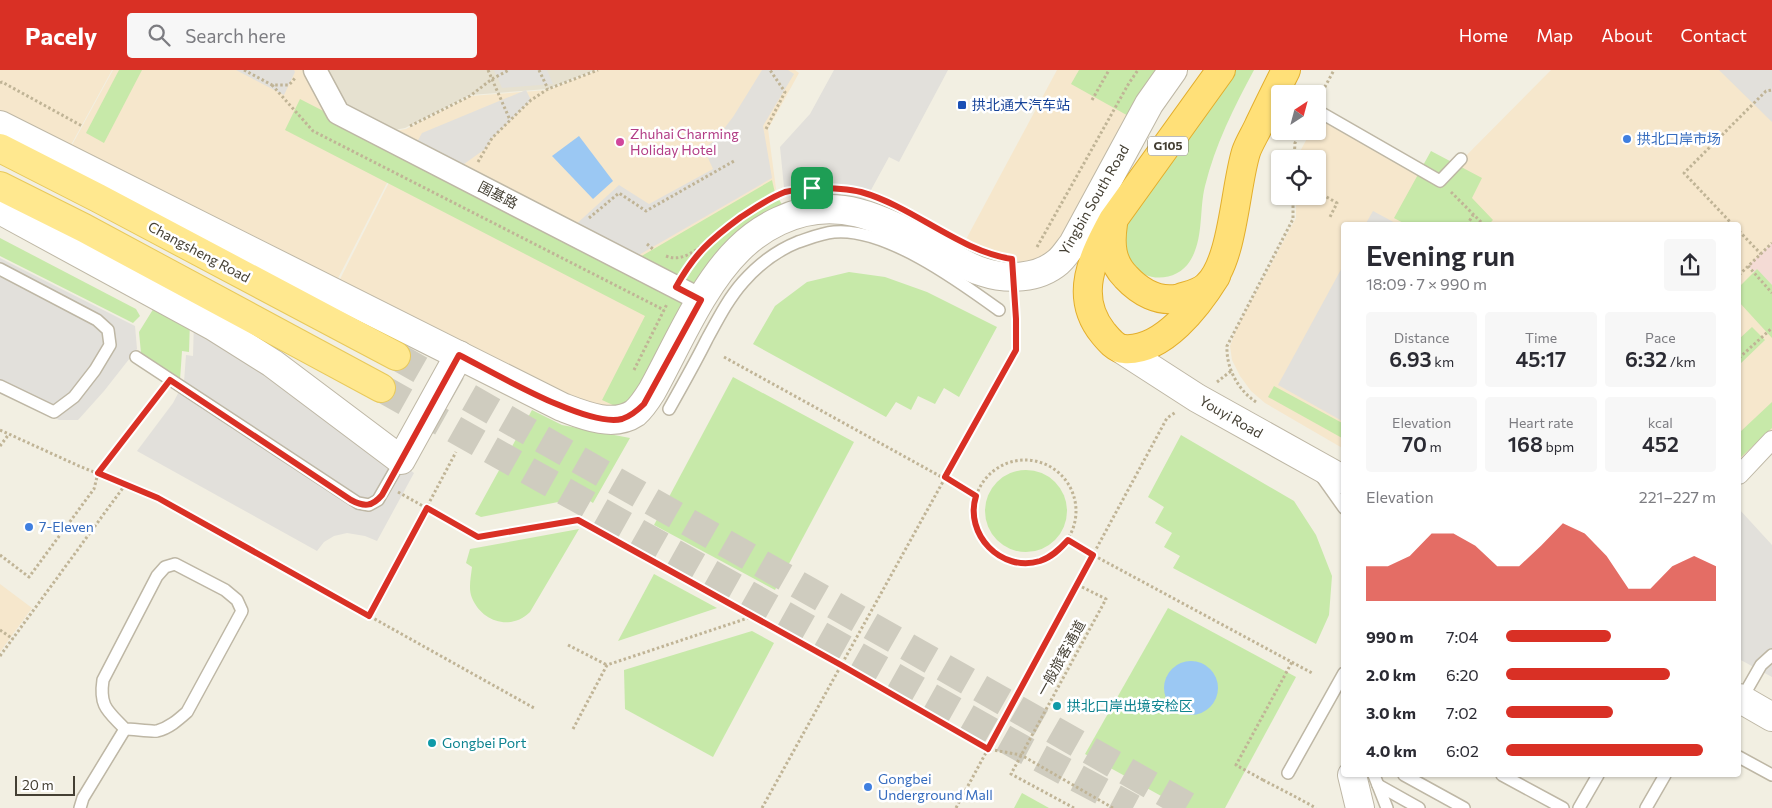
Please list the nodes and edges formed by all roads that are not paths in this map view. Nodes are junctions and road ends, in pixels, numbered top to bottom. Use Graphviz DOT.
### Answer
graph roads {
  1 [pos="1173,70"];
  2 [pos="1221,70"];
  3 [pos="307,72"];
  4 [pos="1284,84"];
  5 [pos="1326,115"];
  6 [pos="0,125"];
  7 [pos="0,148"];
  8 [pos="1462,159"];
  9 [pos="0,186"];
  10 [pos="0,210"];
  11 [pos="1113,220"];
  12 [pos="0,269"];
  13 [pos="1211,282"];
  14 [pos="701,300"];
  15 [pos="999,310"];
  16 [pos="1121,349"];
  17 [pos="459,355"];
  18 [pos="396,356"];
  19 [pos="136,357"];
  20 [pos="0,386"];
  21 [pos="381,388"];
  22 [pos="669,409"];
  23 [pos="1772,440"];
  24 [pos="401,460"];
  25 [pos="1310,462"];
  26 [pos="1741,473"];
  27 [pos="1341,478"];
  28 [pos="1341,504"];
  29 [pos="1772,654"];
  30 [pos="1341,678"];
  31 [pos="1741,697"];
  32 [pos="1741,700"];
  33 [pos="1772,717"];
  34 [pos="126,729"];
  35 [pos="1741,758"];
  36 [pos="1288,773"];
  37 [pos="1772,775"];
  38 [pos="1352,777"];
  39 [pos="1408,777"];
  40 [pos="1597,777"];
  41 [pos="1664,777"];
  42 [pos="1516,778"];
  43 [pos="1376,780"];
  44 [pos="80,808"];
  45 [pos="1360,808"];
  46 [pos="1387,808"];
  47 [pos="1420,808"];
  48 [pos="1464,808"];
  49 [pos="1563,808"];
  50 [pos="1579,808"];
  51 [pos="1646,808"];
  1 -- 14 [label="street, Yingbin South Road"];
  2 -- 11 [label="highway, Yingbin South Road / G105"];
  3 -- 14 [label="street, 围基路"];
  4 -- 13 [label="highway"];
  5 -- 8 [label="lane"];
  6 -- 17 [label="street, Yingbin South Road"];
  7 -- 18 [label="main road, Changsheng Road"];
  9 -- 21 [label="main road"];
  10 -- 24 [label="street"];
  11 -- 13 [label="highway"];
  11 -- 16 [label="highway, G105"];
  12 -- 20 [label="lane"];
  13 -- 16 [label="highway"];
  14 -- 17 [label="street, Yingbin South Road"];
  15 -- 22 [label="lane"];
  16 -- 25 [label="street, Youyi Road"];
  17 -- 24 [label="street"];
  19 -- 24 [label="lane"];
  23 -- 26 [label="street"];
  25 -- 27 [label="street, Youyi Road"];
  25 -- 28 [label="lane"];
  29 -- 31 [label="lane"];
  30 -- 36 [label="lane"];
  32 -- 33 [label="street"];
  34 -- 34 [label="lane"];
  34 -- 44 [label="lane"];
  35 -- 37 [label="lane"];
  38 -- 45 [label="street"];
  39 -- 48 [label="lane"];
  40 -- 50 [label="lane"];
  41 -- 51 [label="lane"];
  42 -- 49 [label="lane"];
  43 -- 46 [label="lane"];
  43 -- 47 [label="lane"];
}
